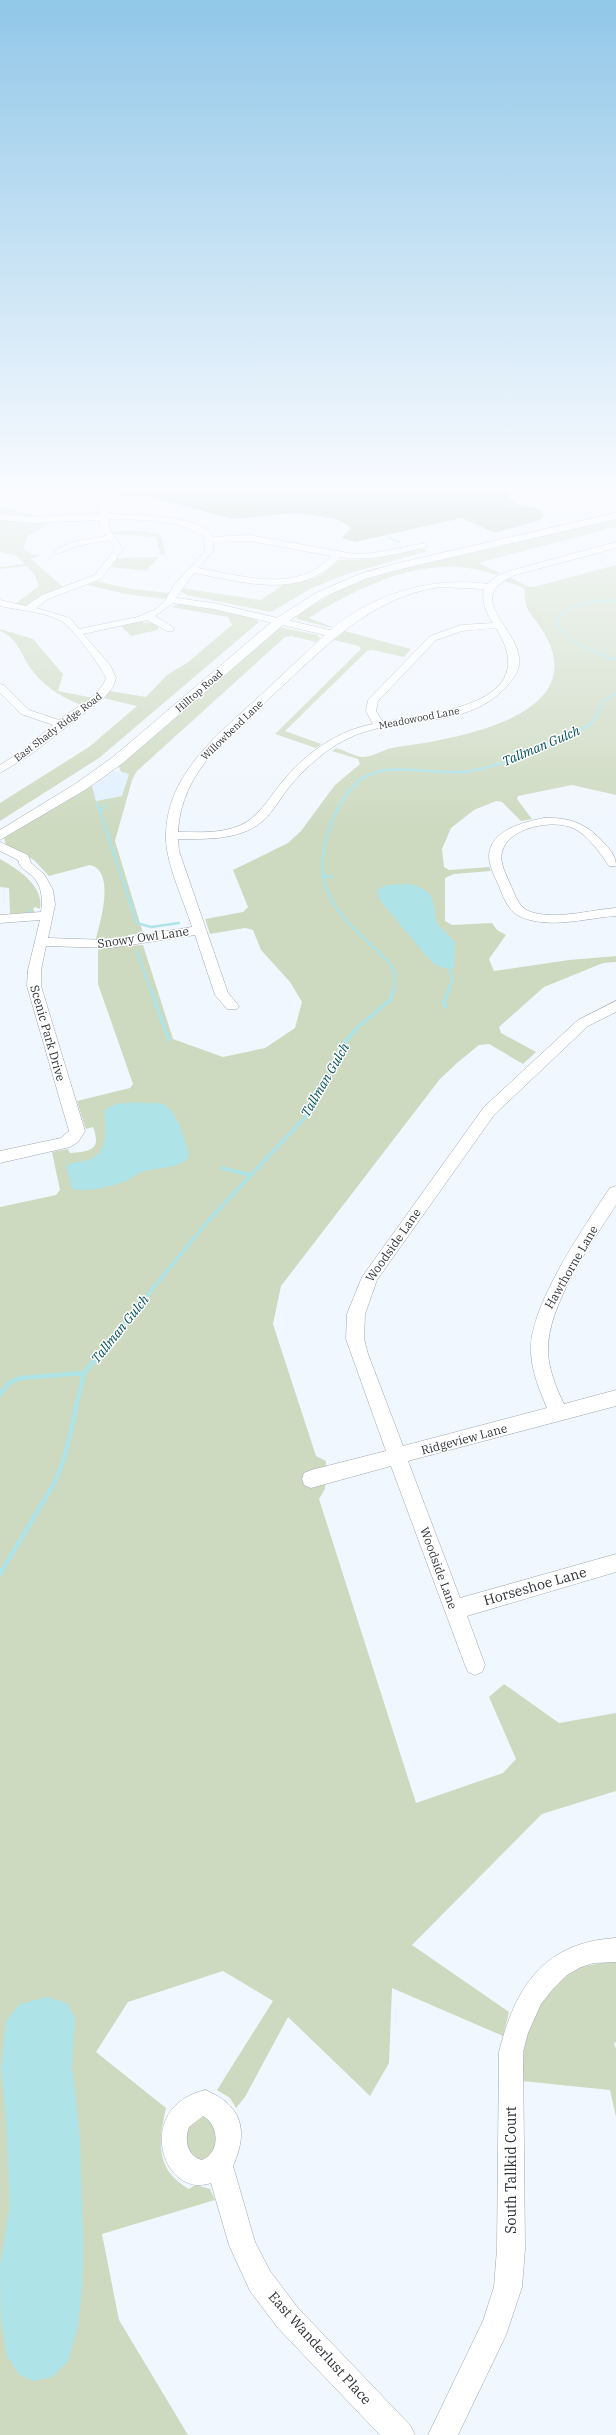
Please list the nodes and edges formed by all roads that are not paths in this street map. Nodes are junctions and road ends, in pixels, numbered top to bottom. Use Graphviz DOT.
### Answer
graph roads {
  1 [pos="40,601"];
  2 [pos="169,601"];
  3 [pos="186,601"];
  4 [pos="301,601"];
  5 [pos="309,601"];
  6 [pos="389,601"];
  7 [pos="487,601"];
  8 [pos="0,603"];
  9 [pos="28,609"];
  10 [pos="148,616"];
  11 [pos="274,619"];
  12 [pos="500,625"];
  13 [pos="170,629"];
  14 [pos="77,632"];
  15 [pos="333,634"];
  16 [pos="0,686"];
  17 [pos="4,696"];
  18 [pos="60,724"];
  19 [pos="380,726"];
  20 [pos="2,767"];
  21 [pos="0,825"];
  22 [pos="0,836"];
  23 [pos="172,836"];
  24 [pos="0,846"];
  25 [pos="0,856"];
  26 [pos="615,860"];
  27 [pos="25,864"];
  28 [pos="616,912"];
  29 [pos="524,914"];
  30 [pos="48,916"];
  31 [pos="0,919"];
  32 [pos="514,923"];
  33 [pos="199,930"];
  34 [pos="40,942"];
  35 [pos="232,1006"];
  36 [pos="616,1006"];
  37 [pos="0,1157"];
  38 [pos="616,1192"];
  39 [pos="616,1398"];
  40 [pos="559,1414"];
  41 [pos="397,1456"];
  42 [pos="311,1479"];
  43 [pos="616,1563"];
  44 [pos="454,1610"];
  45 [pos="475,1665"];
  46 [pos="616,1950"];
  47 [pos="219,2164"];
  48 [pos="400,2435"];
  49 [pos="443,2435"];
  1 -- 9 [label="street"];
  2 -- 10 [label="street"];
  3 -- 11 [label="street"];
  4 -- 11 [label="main road, Hilltop Road"];
  5 -- 11 [label="main road, Hilltop Road"];
  6 -- 15 [label="street, Willowbend Lane"];
  7 -- 12 [label="street, Meadowood Lane"];
  8 -- 9 [label="street, East Shady Ridge Road"];
  9 -- 14 [label="street, East Shady Ridge Road"];
  10 -- 13 [label="street"];
  10 -- 14 [label="street"];
  11 -- 15 [label="street"];
  11 -- 21 [label="main road, Hilltop Road"];
  11 -- 22 [label="main road, Hilltop Road"];
  12 -- 19 [label="street"];
  12 -- 19 [label="street, Meadowood Lane"];
  14 -- 18 [label="street, East Shady Ridge Road"];
  15 -- 23 [label="street, Willowbend Lane"];
  16 -- 17 [label="street"];
  17 -- 18 [label="street"];
  18 -- 20 [label="street, East Shady Ridge Road"];
  19 -- 23 [label="street, Meadowood Lane"];
  23 -- 33 [label="street, Willowbend Lane"];
  24 -- 27 [label="street, Scenic Park Drive"];
  25 -- 27 [label="street"];
  26 -- 29 [label="street"];
  27 -- 30 [label="street, Scenic Park Drive"];
  28 -- 29 [label="street"];
  29 -- 32 [label="street"];
  30 -- 31 [label="street"];
  30 -- 34 [label="street, Scenic Park Drive"];
  33 -- 34 [label="street, Snowy Owl Lane"];
  33 -- 35 [label="street, Willowbend Lane"];
  34 -- 37 [label="street, Scenic Park Drive"];
  36 -- 41 [label="street, Woodside Lane"];
  38 -- 40 [label="street, Hawthorne Lane"];
  39 -- 40 [label="street, Ridgeview Lane"];
  40 -- 41 [label="street, Ridgeview Lane"];
  41 -- 42 [label="street, Ridgeview Lane"];
  41 -- 44 [label="street, Woodside Lane"];
  43 -- 44 [label="street, Horseshoe Lane"];
  44 -- 45 [label="street, Woodside Lane"];
  46 -- 49 [label="street, South Tallkid Court"];
  47 -- 48 [label="street, East Wanderlust Place"];
}
